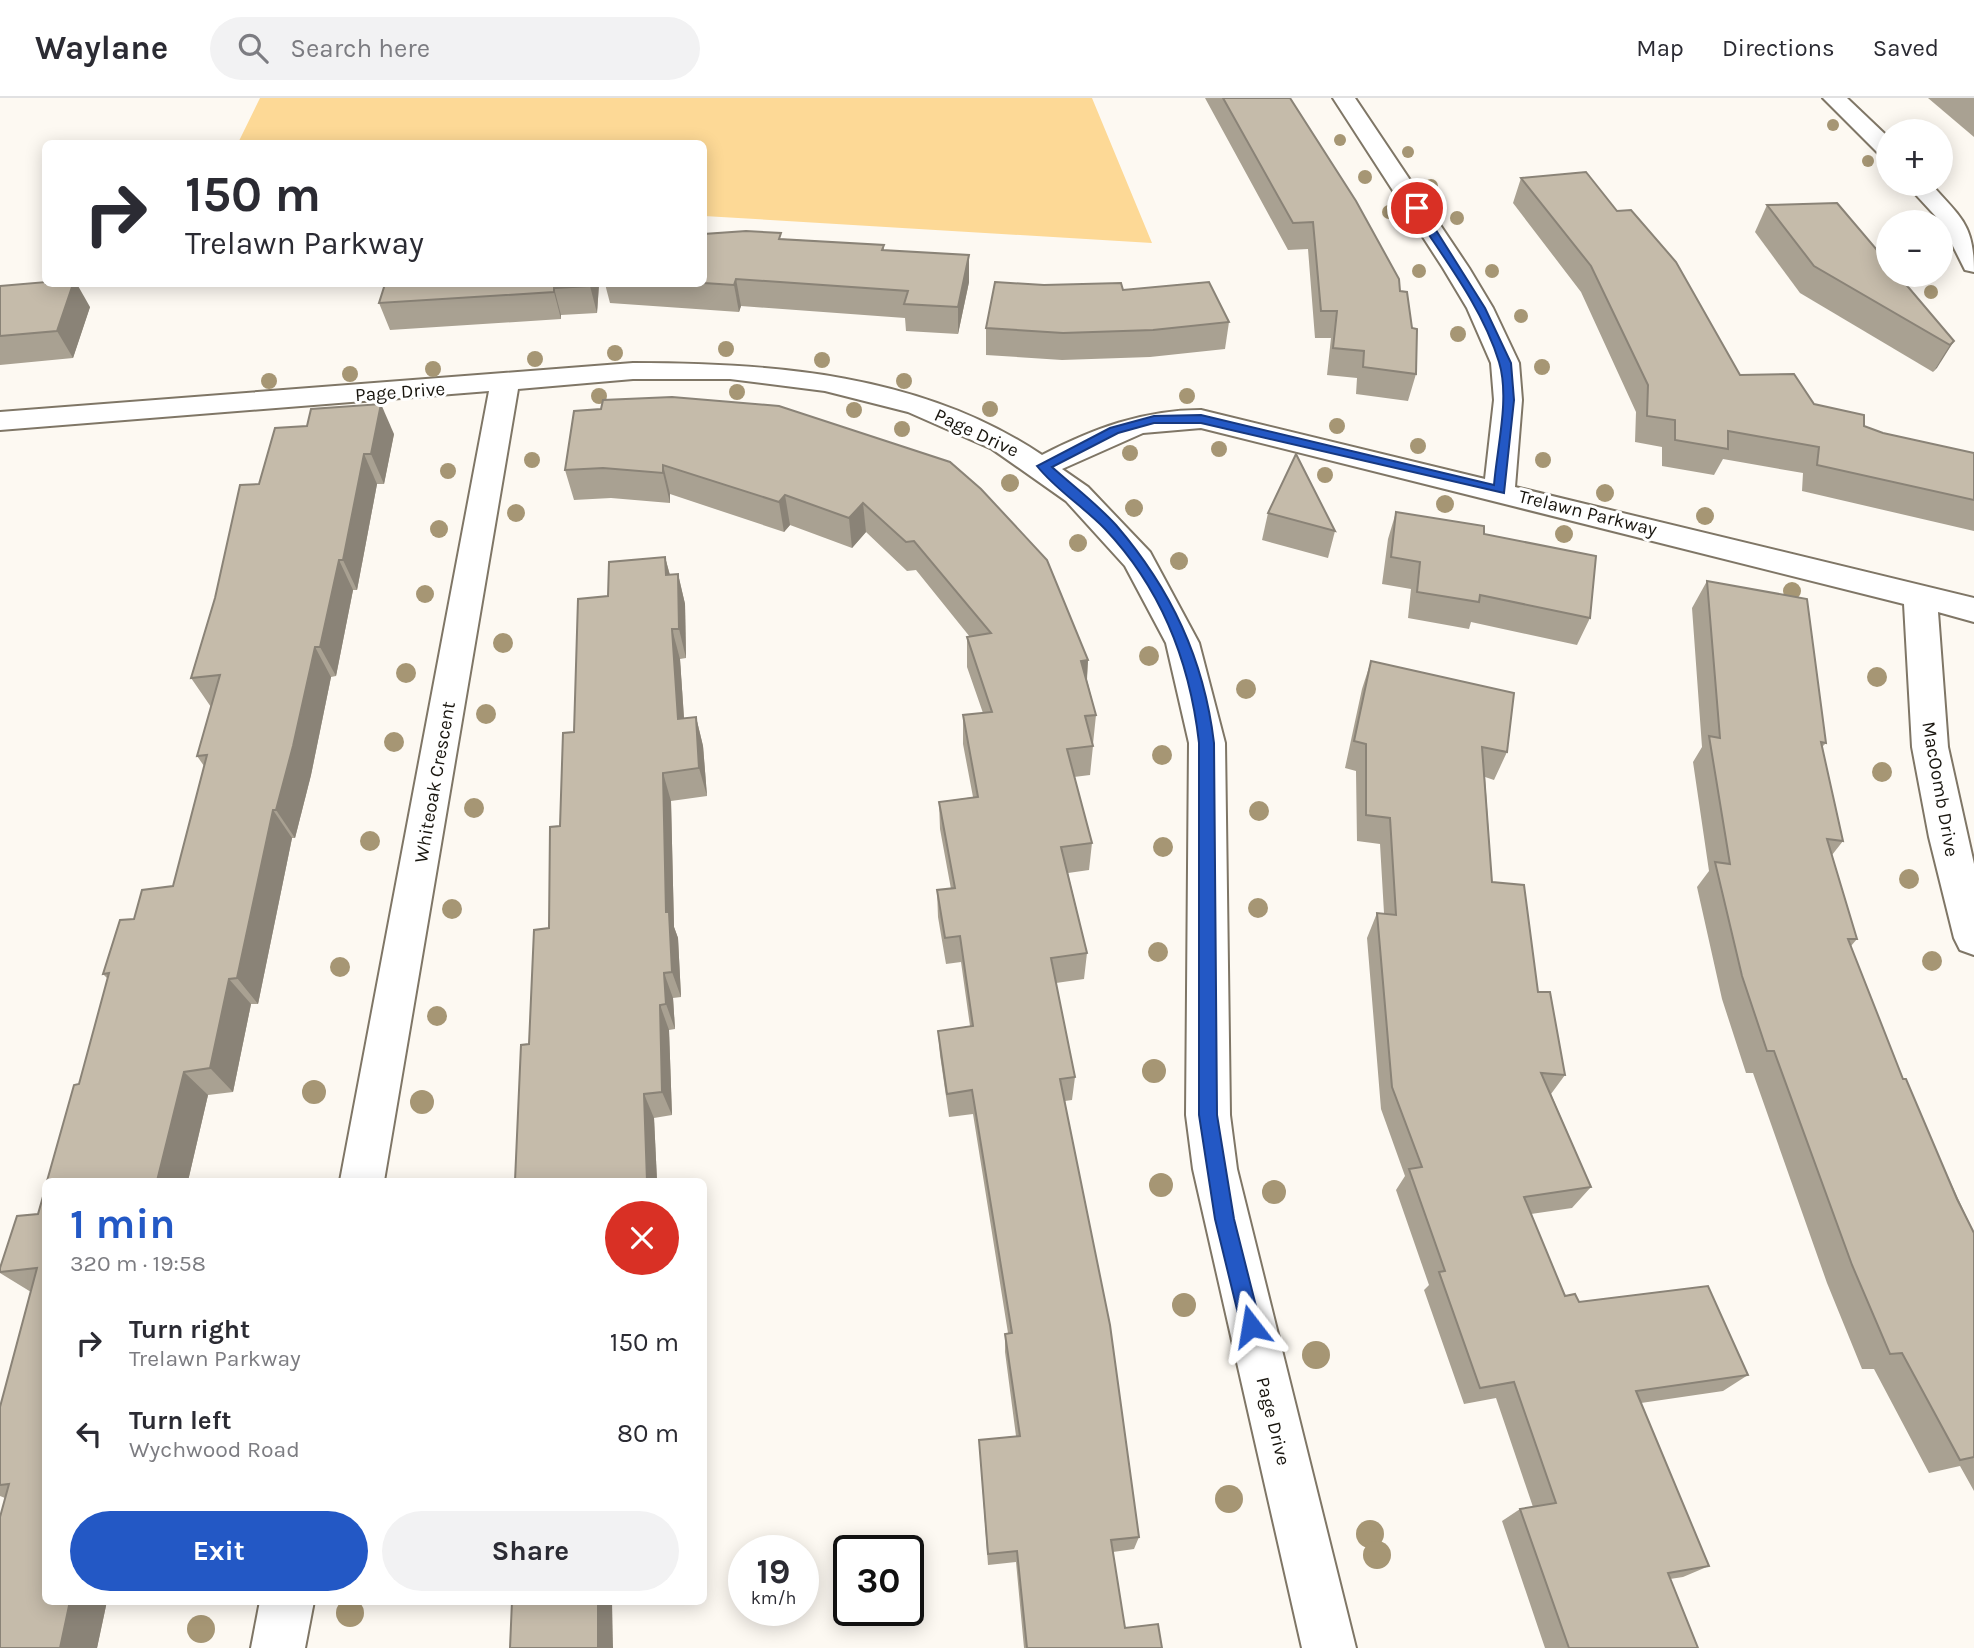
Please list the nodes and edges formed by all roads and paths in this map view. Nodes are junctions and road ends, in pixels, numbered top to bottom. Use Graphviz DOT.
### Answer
graph roads {
  1 [pos="1344,98"];
  2 [pos="1834,98"];
  3 [pos="1876,138"];
  4 [pos="1928,196"];
  5 [pos="1974,264"];
  6 [pos="505,382"];
  7 [pos="0,421"];
  8 [pos="1044,466"];
  9 [pos="1499,490"];
  10 [pos="1920,596"];
  11 [pos="1974,610"];
  12 [pos="1974,938"];
  13 [pos="363,1178"];
  14 [pos="286,1605"];
  15 [pos="278,1648"];
  16 [pos="1329,1648"];
  1 -- 9 [label="street"];
  2 -- 3 [label="street"];
  4 -- 5 [label="street"];
  6 -- 7 [label="street, Page Drive"];
  6 -- 8 [label="street, Page Drive"];
  6 -- 13 [label="street, Whiteoak Crescent"];
  8 -- 9 [label="street, Trelawn Parkway"];
  8 -- 16 [label="street, Page Drive"];
  9 -- 10 [label="street, Trelawn Parkway"];
  10 -- 11 [label="street, Trelawn Parkway"];
  10 -- 12 [label="street, MacOomb Drive"];
  14 -- 15 [label="street"];
}
